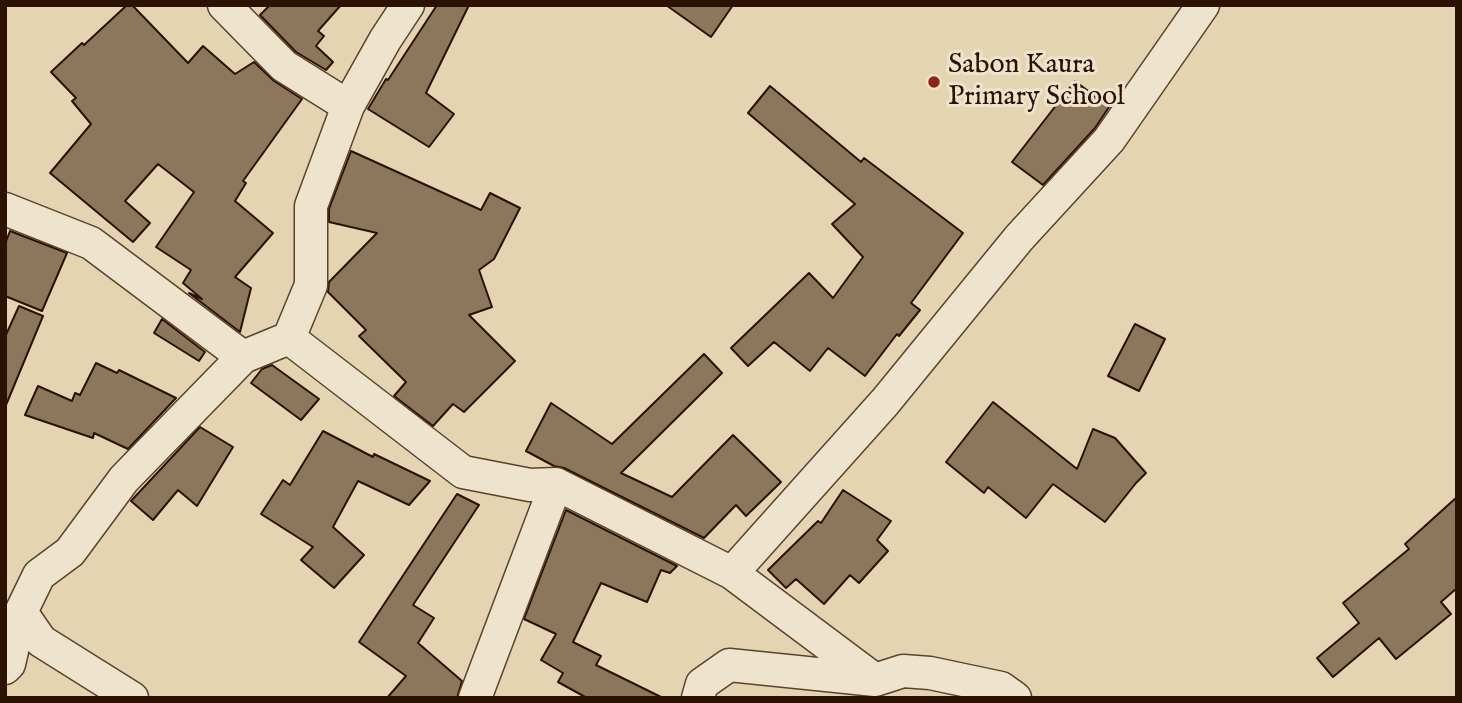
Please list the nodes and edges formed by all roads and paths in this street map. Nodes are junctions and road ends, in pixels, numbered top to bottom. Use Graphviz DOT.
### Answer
graph roads {
  1 [pos="224,5"];
  2 [pos="408,5"];
  3 [pos="1203,5"];
  4 [pos="348,106"];
  5 [pos="5,208"];
  6 [pos="289,338"];
  7 [pos="243,357"];
  8 [pos="556,484"];
  9 [pos="732,573"];
  10 [pos="20,612"];
  11 [pos="5,668"];
  12 [pos="875,680"];
  13 [pos="132,698"];
  14 [pos="475,698"];
  15 [pos="698,698"];
  16 [pos="1015,698"];
  1 -- 4 [label="street"];
  2 -- 4 [label="street"];
  3 -- 9 [label="street"];
  4 -- 6 [label="street"];
  5 -- 7 [label="street"];
  6 -- 7 [label="street"];
  6 -- 8 [label="street"];
  7 -- 10 [label="street"];
  8 -- 9 [label="street"];
  8 -- 14 [label="street"];
  9 -- 12 [label="street"];
  10 -- 11 [label="street"];
  10 -- 13 [label="street"];
  12 -- 15 [label="street"];
  12 -- 16 [label="street"];
}
